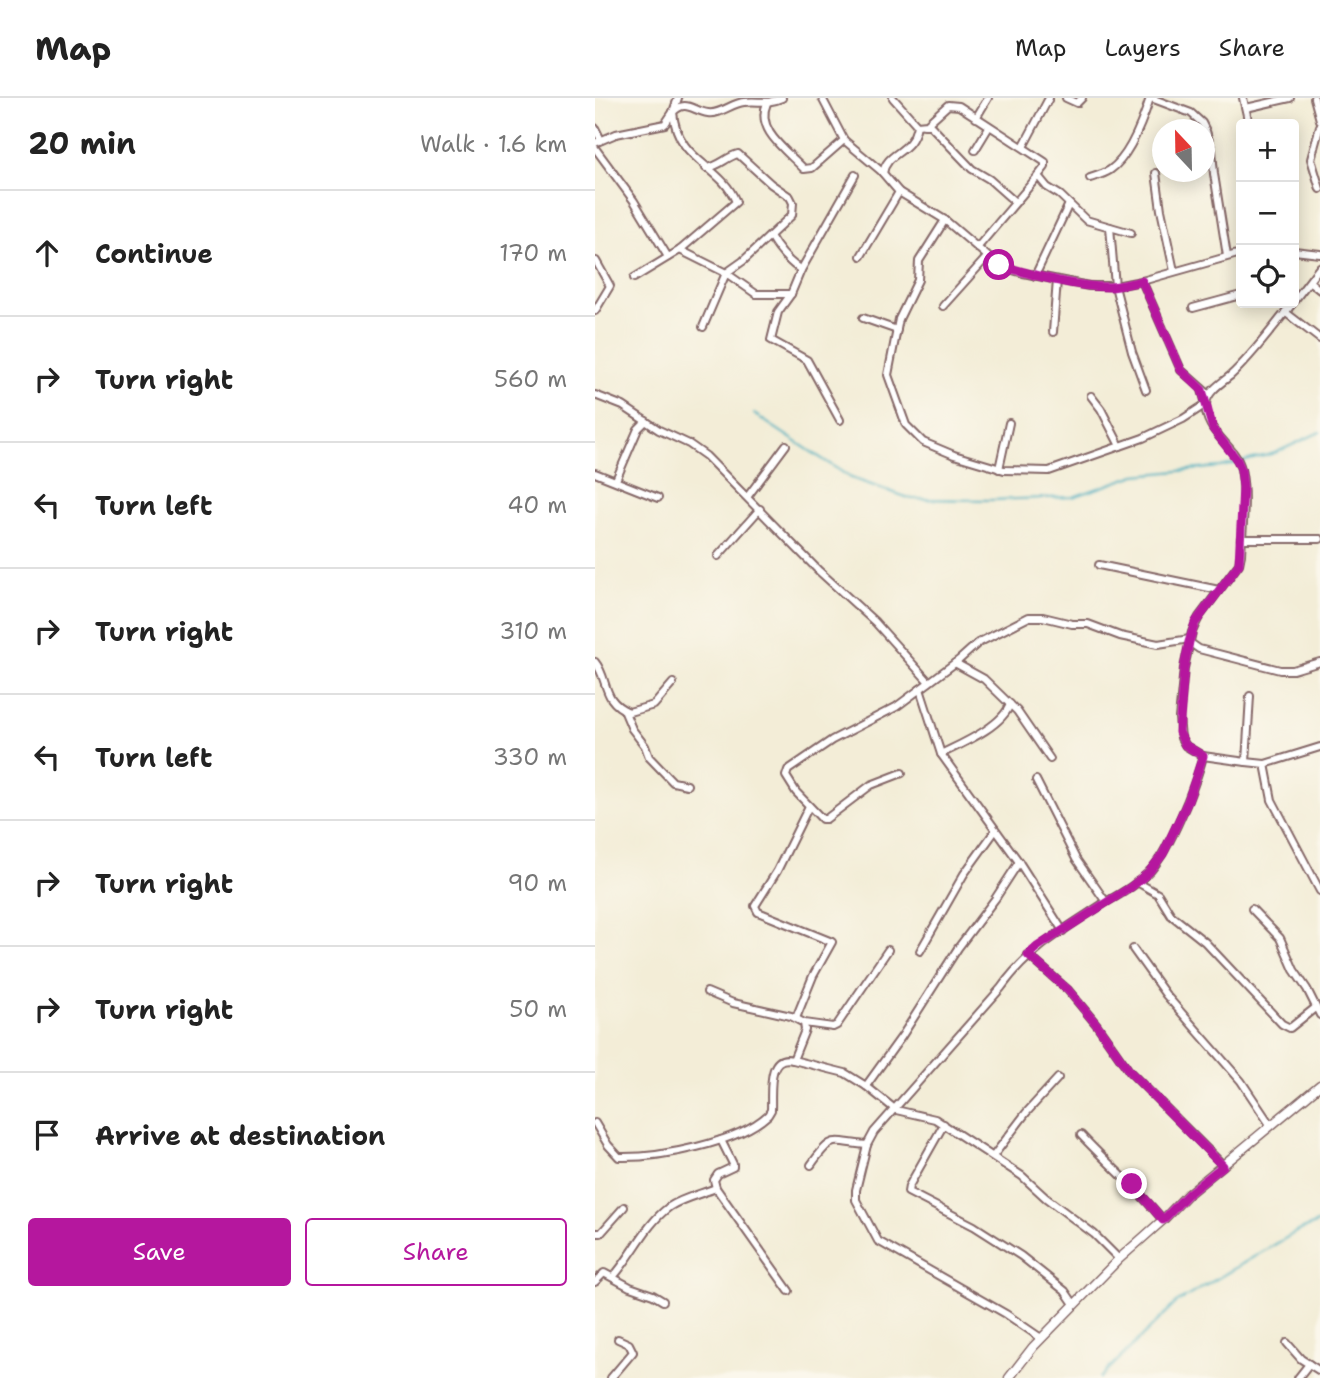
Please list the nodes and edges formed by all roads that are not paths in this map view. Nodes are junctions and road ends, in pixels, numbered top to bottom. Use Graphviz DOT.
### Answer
graph roads {
  1 [pos="678,98"];
  2 [pos="782,98"];
  3 [pos="822,98"];
  4 [pos="893,98"];
  5 [pos="988,98"];
  6 [pos="1049,98"];
  7 [pos="1066,98"];
  8 [pos="1082,98"];
  9 [pos="1150,98"];
  10 [pos="1243,98"];
  11 [pos="1290,98"];
  12 [pos="1314,98"];
  13 [pos="742,100"];
  14 [pos="767,103"];
  15 [pos="1246,108"];
  16 [pos="673,112"];
  17 [pos="976,118"];
  18 [pos="1248,119"];
  19 [pos="1320,120"];
  20 [pos="919,125"];
  21 [pos="1320,126"];
  22 [pos="989,127"];
  23 [pos="595,128"];
  24 [pos="844,140"];
  25 [pos="597,144"];
  26 [pos="1023,147"];
  27 [pos="975,150"];
  28 [pos="706,168"];
  29 [pos="883,173"];
  30 [pos="855,174"];
  31 [pos="1038,176"];
  32 [pos="1090,178"];
  33 [pos="1157,182"];
  34 [pos="1320,189"];
  35 [pos="899,192"];
  36 [pos="1015,202"];
  37 [pos="1069,204"];
  38 [pos="944,220"];
  39 [pos="1111,227"];
  40 [pos="1131,233"];
  41 [pos="770,236"];
  42 [pos="977,248"];
  43 [pos="680,250"];
  44 [pos="1299,252"];
  45 [pos="1236,254"];
  46 [pos="1320,254"];
  47 [pos="861,256"];
  48 [pos="1227,256"];
  49 [pos="668,257"];
  50 [pos="987,257"];
  51 [pos="595,261"];
  52 [pos="1320,267"];
  53 [pos="801,270"];
  54 [pos="1174,271"];
  55 [pos="726,273"];
  56 [pos="1035,275"];
  57 [pos="634,278"];
  58 [pos="1057,279"];
  59 [pos="1142,281"];
  60 [pos="1310,282"];
  61 [pos="1115,286"];
  62 [pos="1320,290"];
  63 [pos="791,294"];
  64 [pos="1299,294"];
  65 [pos="1236,296"];
  66 [pos="943,306"];
  67 [pos="1193,307"];
  68 [pos="1288,308"];
  69 [pos="595,311"];
  70 [pos="1285,312"];
  71 [pos="863,318"];
  72 [pos="703,327"];
  73 [pos="897,330"];
  74 [pos="1053,332"];
  75 [pos="1320,340"];
  76 [pos="1146,390"];
  77 [pos="1202,390"];
  78 [pos="1211,394"];
  79 [pos="595,395"];
  80 [pos="1091,397"];
  81 [pos="1206,404"];
  82 [pos="840,420"];
  83 [pos="646,421"];
  84 [pos="1009,423"];
  85 [pos="786,445"];
  86 [pos="1120,446"];
  87 [pos="999,468"];
  88 [pos="595,473"];
  89 [pos="616,480"];
  90 [pos="748,496"];
  91 [pos="658,498"];
  92 [pos="760,509"];
  93 [pos="1241,539"];
  94 [pos="1320,540"];
  95 [pos="718,556"];
  96 [pos="1099,565"];
  97 [pos="1219,590"];
  98 [pos="1189,641"];
  99 [pos="595,662"];
  100 [pos="1320,662"];
  101 [pos="955,663"];
  102 [pos="929,682"];
  103 [pos="673,683"];
  104 [pos="920,689"];
  105 [pos="1250,696"];
  106 [pos="1010,705"];
  107 [pos="624,710"];
  108 [pos="1320,747"];
  109 [pos="941,754"];
  110 [pos="1203,756"];
  111 [pos="1050,760"];
  112 [pos="1246,762"];
  113 [pos="1265,764"];
  114 [pos="902,773"];
  115 [pos="1035,780"];
  116 [pos="687,785"];
  117 [pos="809,806"];
  118 [pos="995,831"];
  119 [pos="1019,862"];
  120 [pos="1137,882"];
  121 [pos="1320,891"];
  122 [pos="1106,902"];
  123 [pos="1252,909"];
  124 [pos="1063,930"];
  125 [pos="1133,949"];
  126 [pos="888,950"];
  127 [pos="920,951"];
  128 [pos="1028,955"];
  129 [pos="707,992"];
  130 [pos="1315,1008"];
  131 [pos="1320,1016"];
  132 [pos="796,1018"];
  133 [pos="804,1023"];
  134 [pos="793,1060"];
  135 [pos="1058,1078"];
  136 [pos="1320,1085"];
  137 [pos="866,1086"];
  138 [pos="895,1110"];
  139 [pos="595,1123"];
  140 [pos="944,1124"];
  141 [pos="1271,1126"];
  142 [pos="1081,1135"];
  143 [pos="721,1140"];
  144 [pos="866,1145"];
  145 [pos="994,1155"];
  146 [pos="811,1165"];
  147 [pos="1223,1166"];
  148 [pos="716,1188"];
  149 [pos="624,1207"];
  150 [pos="1163,1220"];
  151 [pos="595,1233"];
  152 [pos="1119,1259"];
  153 [pos="613,1277"];
  154 [pos="595,1282"];
  155 [pos="789,1291"];
  156 [pos="663,1301"];
  157 [pos="1075,1304"];
  158 [pos="1041,1338"];
  159 [pos="618,1339"];
  160 [pos="1287,1343"];
  161 [pos="1309,1364"];
  162 [pos="1320,1371"];
  163 [pos="611,1378"];
  164 [pos="1009,1378"];
  165 [pos="1299,1378"];
  1 -- 16 [label="street"];
  2 -- 14 [label="street"];
  3 -- 24 [label="street"];
  4 -- 20 [label="street"];
  5 -- 17 [label="street"];
  6 -- 26 [label="street"];
  7 -- 8 [label="street"];
  9 -- 32 [label="street"];
  9 -- 48 [label="street"];
  10 -- 15 [label="street"];
  11 -- 15 [label="street"];
  12 -- 19 [label="street"];
  13 -- 14 [label="street"];
  13 -- 16 [label="street"];
  14 -- 24 [label="street"];
  15 -- 18 [label="street"];
  16 -- 25 [label="street"];
  16 -- 28 [label="street"];
  17 -- 20 [label="street"];
  17 -- 22 [label="street"];
  20 -- 29 [label="street"];
  20 -- 36 [label="street"];
  21 -- 34 [label="street"];
  22 -- 26 [label="street"];
  22 -- 27 [label="street"];
  23 -- 25 [label="street"];
  24 -- 29 [label="street"];
  25 -- 49 [label="street"];
  26 -- 31 [label="street"];
  28 -- 41 [label="street"];
  28 -- 43 [label="street"];
  29 -- 35 [label="street"];
  30 -- 53 [label="street"];
  31 -- 36 [label="street"];
  31 -- 37 [label="street"];
  33 -- 54 [label="street"];
  35 -- 38 [label="street"];
  35 -- 47 [label="street"];
  36 -- 42 [label="street"];
  37 -- 39 [label="street"];
  37 -- 56 [label="street"];
  38 -- 42 [label="street"];
  38 -- 73 [label="street"];
  39 -- 40 [label="street"];
  39 -- 61 [label="street"];
  41 -- 53 [label="street"];
  41 -- 55 [label="street"];
  42 -- 50 [label="street"];
  43 -- 49 [label="street"];
  43 -- 55 [label="street"];
  44 -- 46 [label="street"];
  45 -- 48 [label="street"];
  48 -- 54 [label="street"];
  49 -- 57 [label="street"];
  50 -- 56 [label="street"];
  50 -- 66 [label="street"];
  51 -- 69 [label="street"];
  52 -- 60 [label="street"];
  53 -- 63 [label="street"];
  54 -- 59 [label="street"];
  55 -- 63 [label="street"];
  55 -- 72 [label="street"];
  56 -- 58 [label="street"];
  58 -- 61 [label="street"];
  58 -- 74 [label="street"];
  59 -- 61 [label="street"];
  59 -- 77 [label="street"];
  60 -- 62 [label="street"];
  60 -- 64 [label="street"];
  61 -- 76 [label="street"];
  63 -- 82 [label="street"];
  65 -- 67 [label="street"];
  68 -- 70 [label="street"];
  70 -- 75 [label="street"];
  70 -- 78 [label="street"];
  71 -- 73 [label="street"];
  73 -- 87 [label="street"];
  77 -- 78 [label="street"];
  77 -- 81 [label="street"];
  78 -- 81 [label="street"];
  79 -- 83 [label="street"];
  80 -- 86 [label="street"];
  81 -- 86 [label="street"];
  81 -- 93 [label="street"];
  83 -- 89 [label="street"];
  83 -- 90 [label="street"];
  84 -- 87 [label="street"];
  85 -- 90 [label="street"];
  86 -- 87 [label="street"];
  88 -- 89 [label="street"];
  89 -- 91 [label="street"];
  90 -- 92 [label="street"];
  92 -- 95 [label="street"];
  92 -- 102 [label="street"];
  93 -- 94 [label="street"];
  93 -- 97 [label="street"];
  96 -- 97 [label="street"];
  97 -- 98 [label="street"];
  98 -- 100 [label="street"];
  98 -- 101 [label="street"];
  98 -- 110 [label="street"];
  99 -- 107 [label="street"];
  101 -- 102 [label="street"];
  101 -- 106 [label="street"];
  102 -- 104 [label="street"];
  103 -- 107 [label="street"];
  104 -- 109 [label="street"];
  104 -- 117 [label="street"];
  105 -- 112 [label="street"];
  106 -- 109 [label="street"];
  106 -- 111 [label="street"];
  107 -- 116 [label="street"];
  108 -- 113 [label="street"];
  109 -- 118 [label="street"];
  110 -- 112 [label="street"];
  110 -- 120 [label="street"];
  112 -- 113 [label="street"];
  113 -- 121 [label="street"];
  114 -- 117 [label="street"];
  115 -- 122 [label="street"];
  117 -- 132 [label="street"];
  118 -- 119 [label="street"];
  118 -- 127 [label="street"];
  119 -- 124 [label="street"];
  119 -- 137 [label="street"];
  120 -- 122 [label="street"];
  120 -- 130 [label="street"];
  122 -- 124 [label="street"];
  123 -- 130 [label="street"];
  124 -- 128 [label="street"];
  125 -- 141 [label="street"];
  126 -- 133 [label="street"];
  128 -- 138 [label="street"];
  128 -- 147 [label="street"];
  129 -- 132 [label="street"];
  130 -- 131 [label="street"];
  132 -- 133 [label="street"];
  133 -- 134 [label="street"];
  134 -- 137 [label="street"];
  134 -- 143 [label="street"];
  135 -- 145 [label="street"];
  136 -- 141 [label="street"];
  137 -- 138 [label="street"];
  138 -- 140 [label="street"];
  138 -- 144 [label="street"];
  139 -- 143 [label="street"];
  140 -- 145 [label="street"];
  140 -- 157 [label="street"];
  141 -- 147 [label="street"];
  142 -- 150 [label="street"];
  143 -- 148 [label="street"];
  144 -- 146 [label="street"];
  144 -- 158 [label="street"];
  145 -- 152 [label="street"];
  147 -- 150 [label="street"];
  148 -- 153 [label="street"];
  148 -- 155 [label="street"];
  149 -- 151 [label="street"];
  150 -- 152 [label="street"];
  152 -- 157 [label="street"];
  153 -- 154 [label="street"];
  153 -- 156 [label="street"];
  157 -- 158 [label="street"];
  158 -- 164 [label="street"];
  159 -- 163 [label="street"];
  160 -- 161 [label="street"];
  161 -- 162 [label="street"];
  161 -- 165 [label="street"];
}
